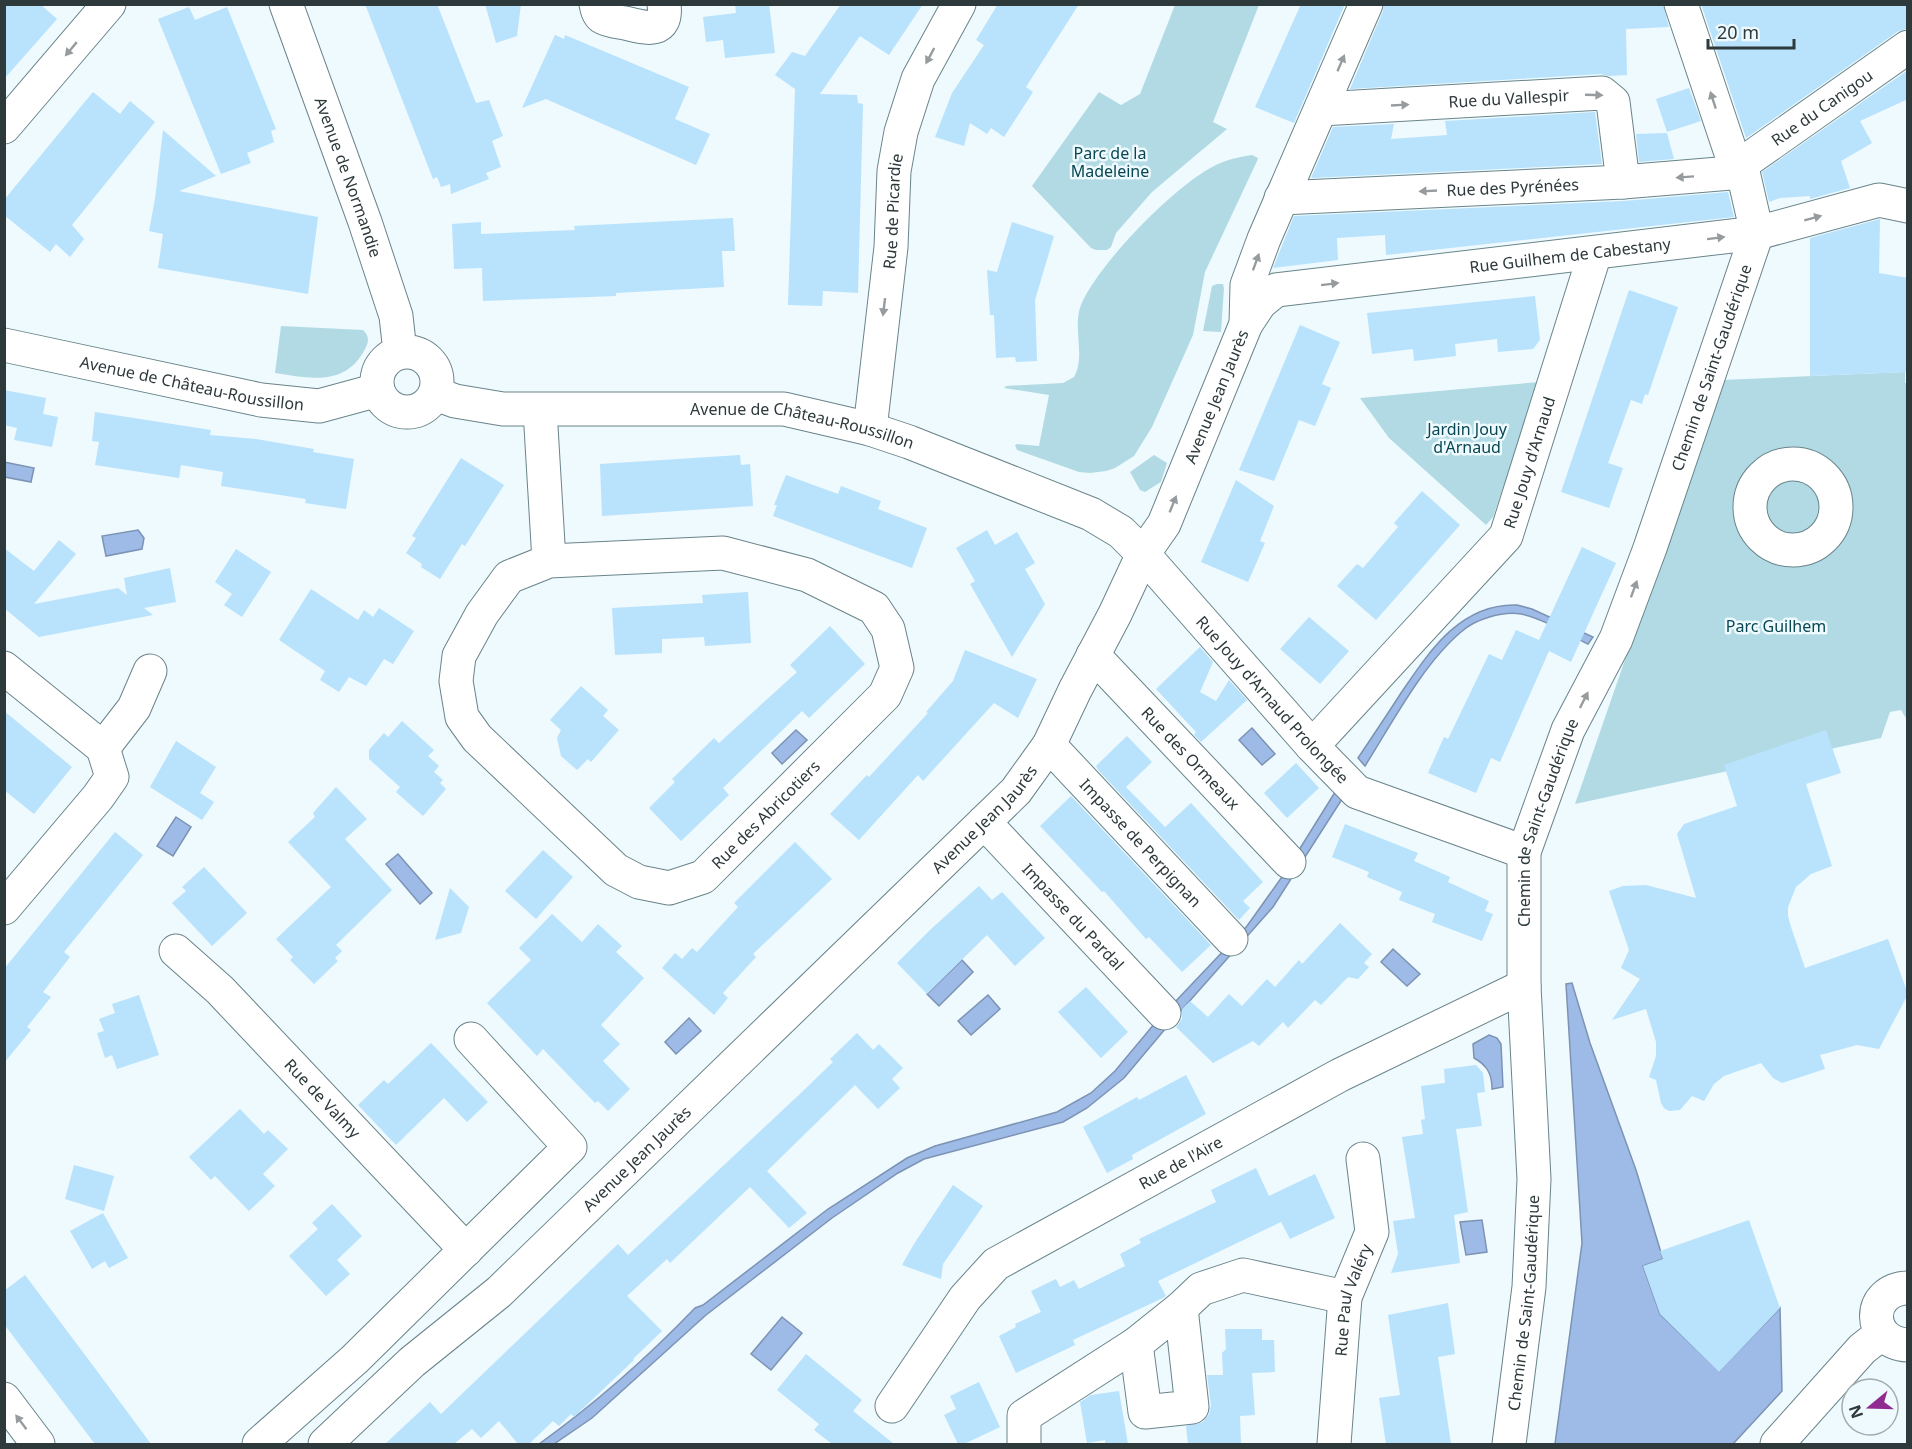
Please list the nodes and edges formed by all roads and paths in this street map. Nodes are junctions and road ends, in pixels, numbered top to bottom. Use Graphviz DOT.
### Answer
graph roads {
  1 [pos="109,4"];
  2 [pos="286,4"];
  3 [pos="596,4"];
  4 [pos="664,4"];
  5 [pos="958,4"];
  6 [pos="1366,4"];
  7 [pos="1681,4"];
  8 [pos="1908,47"];
  9 [pos="1321,109"];
  10 [pos="4,127"];
  11 [pos="1740,170"];
  12 [pos="1623,182"];
  13 [pos="1281,198"];
  14 [pos="1908,206"];
  15 [pos="1757,233"];
  16 [pos="1595,253"];
  17 [pos="1246,324"];
  18 [pos="4,345"];
  19 [pos="400,352"];
  20 [pos="378,390"];
  21 [pos="436,394"];
  22 [pos="540,410"];
  23 [pos="870,429"];
  24 [pos="1143,554"];
  25 [pos="549,561"];
  26 [pos="1093,655"];
  27 [pos="4,668"];
  28 [pos="150,671"];
  29 [pos="1049,745"];
  30 [pos="1312,746"];
  31 [pos="103,748"];
  32 [pos="984,822"];
  33 [pos="1524,852"];
  34 [pos="1289,862"];
  35 [pos="4,908"];
  36 [pos="1231,939"];
  37 [pos="176,951"];
  38 [pos="1524,986"];
  39 [pos="1164,1013"];
  40 [pos="471,1039"];
  41 [pos="1363,1159"];
  42 [pos="466,1250"];
  43 [pos="1908,1288"];
  44 [pos="1346,1297"];
  45 [pos="1181,1308"];
  46 [pos="1894,1339"];
  47 [pos="1136,1344"];
  48 [pos="4,1400"];
  49 [pos="892,1406"];
  50 [pos="38,1444"];
  51 [pos="259,1444"];
  52 [pos="325,1444"];
  53 [pos="1023,1444"];
  54 [pos="1334,1444"];
  55 [pos="1509,1444"];
  56 [pos="1777,1444"];
  1 -- 10 [label="street, one-way"];
  2 -- 19 [label="street, Avenue de Normandie"];
  3 -- 4 [label="street"];
  5 -- 23 [label="street, Rue de Picardie, one-way"];
  9 -- 6 [label="street, Avenue Jean Jaurès, one-way"];
  11 -- 7 [label="street, one-way"];
  8 -- 11 [label="street, Rue du Canigou"];
  9 -- 12 [label="street, Rue du Vallespir, one-way"];
  9 -- 13 [label="street, Avenue Jean Jaurès"];
  11 -- 12 [label="street, Rue des Pyrénées, one-way"];
  11 -- 15 [label="street"];
  12 -- 13 [label="street, Rue des Pyrénées, one-way"];
  17 -- 13 [label="street, Avenue Jean Jaurès, one-way"];
  15 -- 14 [label="street, Rue Guilhem de Cabestany, one-way"];
  16 -- 15 [label="street, Rue Guilhem de Cabestany, one-way"];
  33 -- 15 [label="street, Chemin de Saint-Gaudérique, one-way"];
  17 -- 16 [label="street, Rue Guilhem de Cabestany, one-way"];
  16 -- 30 [label="street, Rue Jouy d'Arnaud"];
  24 -- 17 [label="street, Avenue Jean Jaurès, one-way"];
  18 -- 20 [label="street, Avenue de Château-Roussillon"];
  19 -- 20 [label="street"];
  19 -- 21 [label="street"];
  20 -- 21 [label="street"];
  21 -- 22 [label="street, Avenue de Château-Roussillon"];
  22 -- 23 [label="street, Avenue de Château-Roussillon"];
  22 -- 25 [label="street"];
  23 -- 24 [label="street, Avenue de Château-Roussillon"];
  24 -- 26 [label="street, Avenue Jean Jaurès"];
  24 -- 30 [label="street, Rue Jouy d'Arnaud Prolongée"];
  25 -- 25 [label="street, Rue des Abricotiers"];
  26 -- 29 [label="street, Avenue Jean Jaurès"];
  26 -- 34 [label="street, Rue des Ormeaux"];
  27 -- 31 [label="street"];
  28 -- 31 [label="street"];
  29 -- 32 [label="street, Avenue Jean Jaurès"];
  29 -- 36 [label="street, Impasse de Perpignan"];
  30 -- 33 [label="street, Rue Jouy d'Arnaud Prolongée"];
  31 -- 35 [label="street"];
  32 -- 39 [label="street, Impasse du Pardal"];
  32 -- 52 [label="street, Avenue Jean Jaurès"];
  33 -- 38 [label="street, Chemin de Saint-Gaudérique"];
  37 -- 42 [label="street, Rue de Valmy"];
  38 -- 49 [label="street, Rue de l'Aire"];
  38 -- 55 [label="street, Chemin de Saint-Gaudérique"];
  40 -- 42 [label="street"];
  41 -- 44 [label="street, Rue Paul Valéry"];
  42 -- 51 [label="street"];
  43 -- 46 [label="street"];
  44 -- 45 [label="street"];
  44 -- 54 [label="street, Rue Paul Valéry"];
  45 -- 47 [label="street"];
  45 -- 47 [label="street"];
  46 -- 56 [label="street"];
  47 -- 53 [label="street"];
  50 -- 48 [label="street, one-way"];
}
